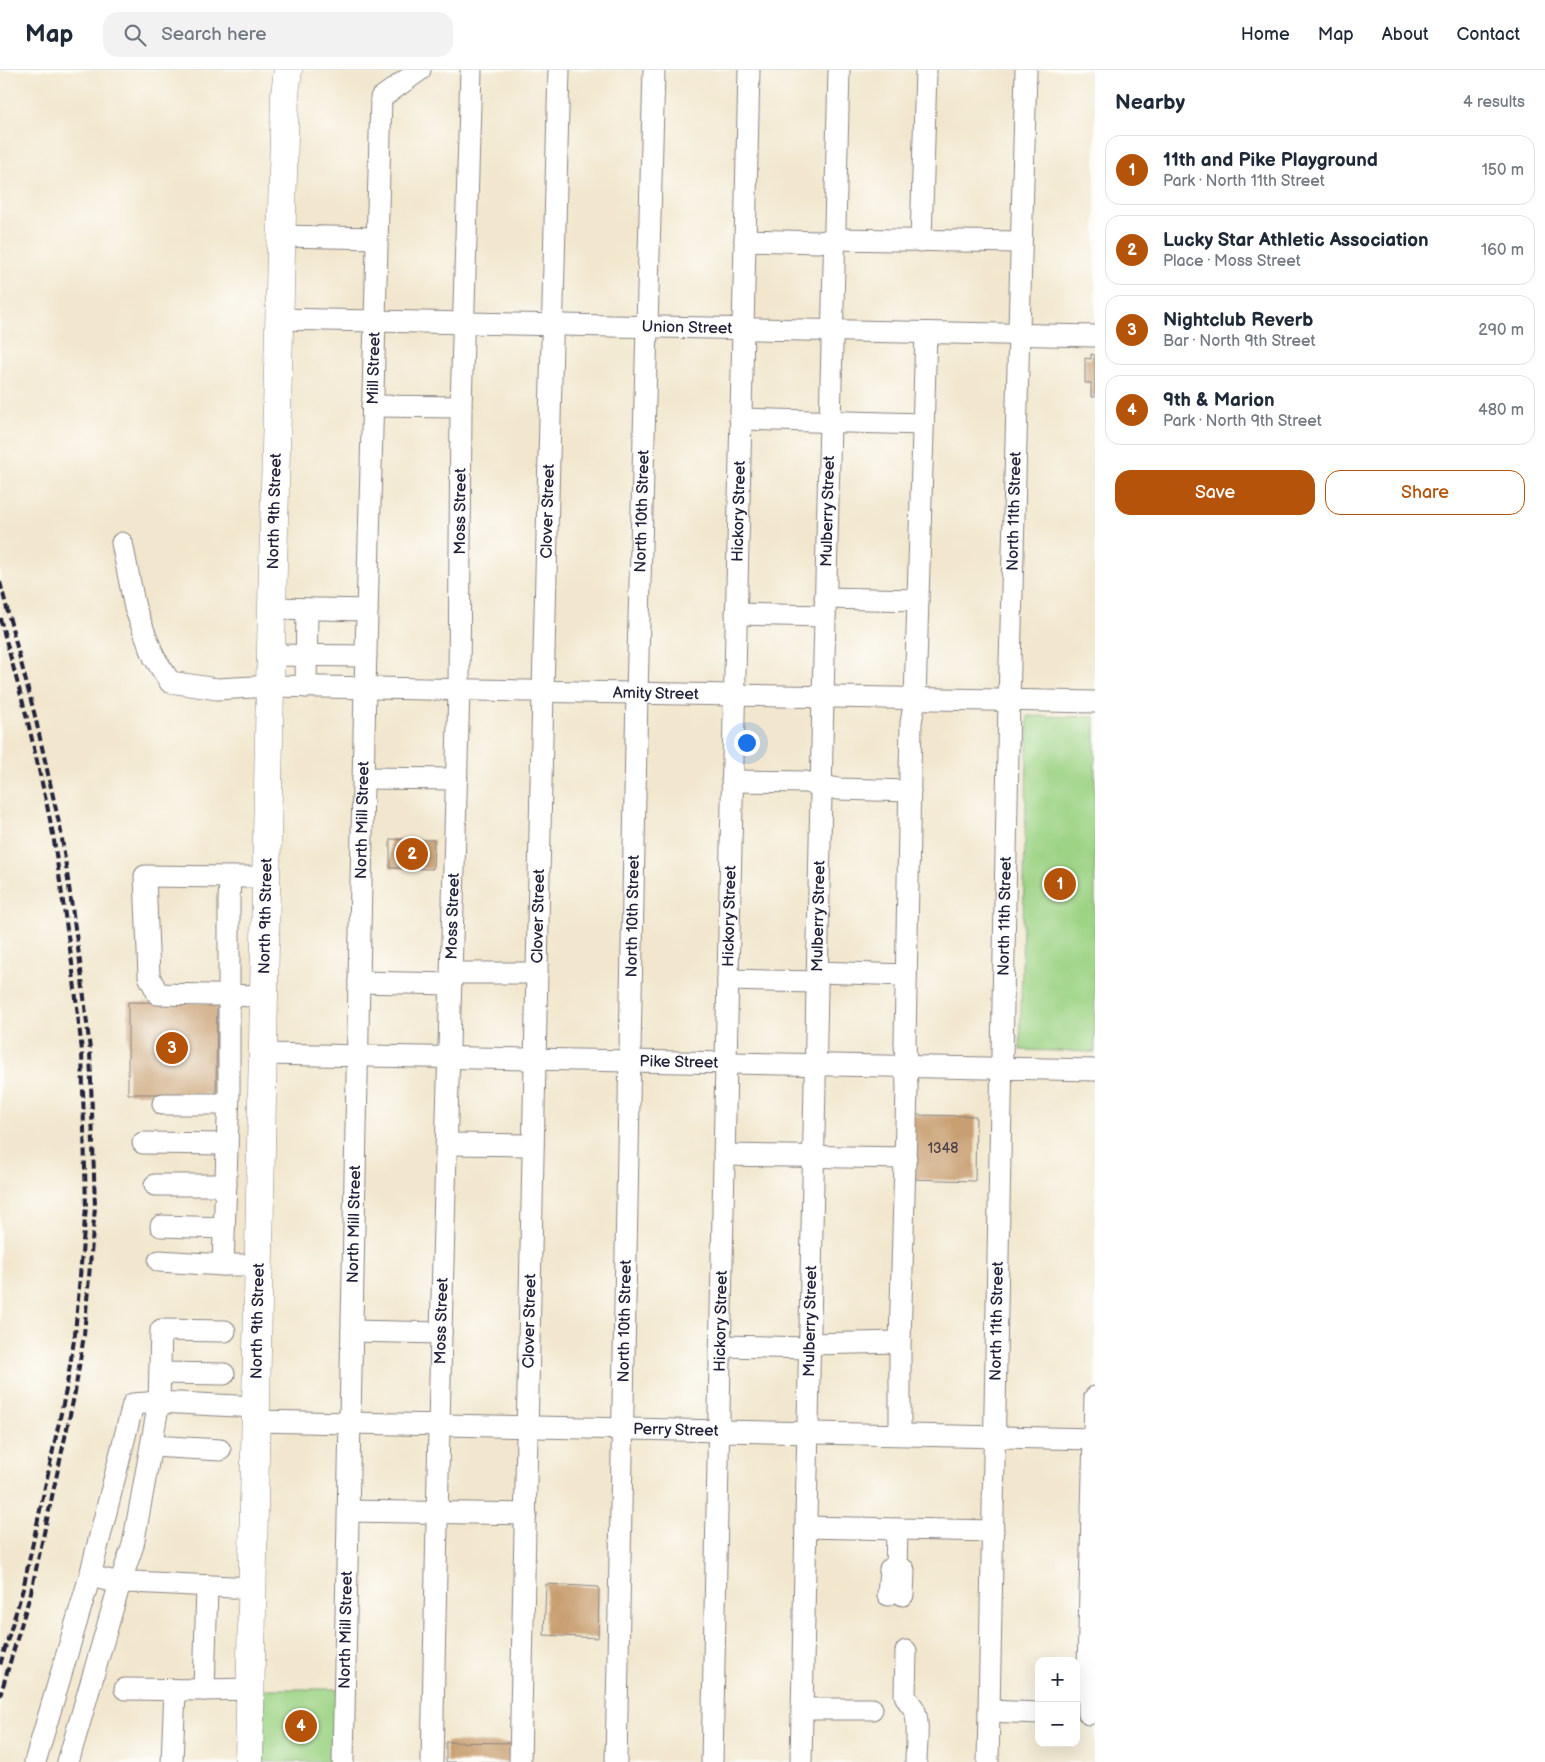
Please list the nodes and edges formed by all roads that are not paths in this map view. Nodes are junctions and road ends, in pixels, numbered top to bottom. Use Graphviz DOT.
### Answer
graph roads {
  1 [pos="288,70"];
  2 [pos="420,70"];
  3 [pos="471,70"];
  4 [pos="559,70"];
  5 [pos="654,70"];
  6 [pos="749,70"];
  7 [pos="839,70"];
  8 [pos="926,70"];
  9 [pos="1026,70"];
  10 [pos="281,236"];
  11 [pos="377,238"];
  12 [pos="835,239"];
  13 [pos="745,240"];
  14 [pos="921,240"];
  15 [pos="1021,242"];
  16 [pos="279,319"];
  17 [pos="374,321"];
  18 [pos="464,323"];
  19 [pos="552,325"];
  20 [pos="647,327"];
  21 [pos="742,329"];
  22 [pos="832,331"];
  23 [pos="926,333"];
  24 [pos="1019,334"];
  25 [pos="1095,336"];
  26 [pos="372,406"];
  27 [pos="461,407"];
  28 [pos="740,419"];
  29 [pos="830,422"];
  30 [pos="923,424"];
  31 [pos="122,542"];
  32 [pos="918,600"];
  33 [pos="825,607"];
  34 [pos="272,608"];
  35 [pos="307,609"];
  36 [pos="367,610"];
  37 [pos="736,614"];
  38 [pos="271,655"];
  39 [pos="306,655"];
  40 [pos="335,656"];
  41 [pos="366,656"];
  42 [pos="270,686"];
  43 [pos="306,686"];
  44 [pos="334,687"];
  45 [pos="365,688"];
  46 [pos="459,690"];
  47 [pos="543,692"];
  48 [pos="638,693"];
  49 [pos="734,695"];
  50 [pos="823,697"];
  51 [pos="915,699"];
  52 [pos="1009,701"];
  53 [pos="1095,702"];
  54 [pos="363,778"];
  55 [pos="457,780"];
  56 [pos="732,781"];
  57 [pos="821,785"];
  58 [pos="910,791"];
  59 [pos="230,877"];
  60 [pos="266,877"];
  61 [pos="537,973"];
  62 [pos="906,975"];
  63 [pos="817,977"];
  64 [pos="452,978"];
  65 [pos="728,980"];
  66 [pos="359,982"];
  67 [pos="229,995"];
  68 [pos="264,996"];
  69 [pos="263,1054"];
  70 [pos="357,1056"];
  71 [pos="449,1057"];
  72 [pos="535,1059"];
  73 [pos="630,1060"];
  74 [pos="726,1062"];
  75 [pos="816,1064"];
  76 [pos="906,1066"];
  77 [pos="1002,1068"];
  78 [pos="1095,1070"];
  79 [pos="163,1104"];
  80 [pos="228,1104"];
  81 [pos="143,1143"];
  82 [pos="227,1144"];
  83 [pos="447,1144"];
  84 [pos="533,1145"];
  85 [pos="724,1155"];
  86 [pos="813,1156"];
  87 [pos="906,1158"];
  88 [pos="155,1185"];
  89 [pos="226,1185"];
  90 [pos="161,1226"];
  91 [pos="224,1228"];
  92 [pos="159,1261"];
  93 [pos="224,1265"];
  94 [pos="259,1265"];
  95 [pos="352,1330"];
  96 [pos="225,1331"];
  97 [pos="441,1333"];
  98 [pos="900,1342"];
  99 [pos="720,1346"];
  100 [pos="810,1346"];
  101 [pos="160,1373"];
  102 [pos="224,1374"];
  103 [pos="1095,1397"];
  104 [pos="159,1402"];
  105 [pos="256,1414"];
  106 [pos="351,1423"];
  107 [pos="439,1425"];
  108 [pos="528,1426"];
  109 [pos="622,1428"];
  110 [pos="718,1431"];
  111 [pos="808,1433"];
  112 [pos="900,1434"];
  113 [pos="995,1436"];
  114 [pos="1095,1439"];
  115 [pos="152,1446"];
  116 [pos="220,1450"];
  117 [pos="349,1511"];
  118 [pos="437,1513"];
  119 [pos="526,1514"];
  120 [pos="806,1527"];
  121 [pos="897,1529"];
  122 [pos="993,1531"];
  123 [pos="90,1576"];
  124 [pos="120,1583"];
  125 [pos="207,1586"];
  126 [pos="252,1588"];
  127 [pos="895,1595"];
  128 [pos="906,1651"];
  129 [pos="125,1689"];
  130 [pos="250,1689"];
  131 [pos="175,1690"];
  132 [pos="204,1690"];
  133 [pos="802,1709"];
  134 [pos="872,1709"];
  135 [pos="989,1711"];
  136 [pos="1035,1713"];
  137 [pos="1087,1714"];
  138 [pos="35,1762"];
  139 [pos="68,1762"];
  140 [pos="172,1762"];
  141 [pos="249,1762"];
  142 [pos="343,1762"];
  143 [pos="432,1762"];
  144 [pos="520,1762"];
  145 [pos="616,1762"];
  146 [pos="712,1762"];
  147 [pos="801,1762"];
  148 [pos="916,1762"];
  149 [pos="988,1762"];
  1 -- 10 [label="main road, North 9th Street"];
  2 -- 11 [label="street, Mill Street"];
  3 -- 18 [label="street, Moss Street"];
  4 -- 19 [label="street, Clover Street"];
  5 -- 20 [label="street, North 10th Street"];
  6 -- 13 [label="street, Hickory Street"];
  7 -- 12 [label="street, Mulberry Street"];
  8 -- 14 [label="street"];
  9 -- 15 [label="street, North 11th Street"];
  10 -- 11 [label="street"];
  10 -- 16 [label="main road, North 9th Street"];
  11 -- 17 [label="street, Mill Street"];
  12 -- 13 [label="street"];
  12 -- 14 [label="street"];
  12 -- 22 [label="street, Mulberry Street"];
  13 -- 21 [label="street, Hickory Street"];
  14 -- 15 [label="street"];
  15 -- 24 [label="street, North 11th Street"];
  16 -- 17 [label="street, Union Street"];
  16 -- 34 [label="main road, North 9th Street"];
  17 -- 18 [label="street, Union Street"];
  17 -- 26 [label="street, Mill Street"];
  18 -- 19 [label="street, Union Street"];
  18 -- 27 [label="street, Moss Street"];
  19 -- 20 [label="street, Union Street"];
  19 -- 47 [label="street, Clover Street"];
  20 -- 21 [label="street, Union Street"];
  20 -- 48 [label="street, North 10th Street"];
  21 -- 22 [label="street, Union Street"];
  21 -- 28 [label="street, Hickory Street"];
  22 -- 23 [label="street, Union Street"];
  22 -- 29 [label="street, Mulberry Street"];
  23 -- 24 [label="street, Union Street"];
  23 -- 30 [label="street"];
  24 -- 25 [label="street, Union Street"];
  24 -- 52 [label="street, North 11th Street"];
  26 -- 27 [label="street"];
  26 -- 36 [label="street, Mill Street"];
  27 -- 46 [label="street, Moss Street"];
  28 -- 29 [label="street"];
  28 -- 37 [label="street, Hickory Street"];
  29 -- 30 [label="street"];
  29 -- 33 [label="street, Mulberry Street"];
  30 -- 32 [label="street"];
  31 -- 42 [label="street, Amity Street"];
  32 -- 33 [label="street"];
  32 -- 51 [label="street"];
  33 -- 37 [label="street"];
  33 -- 50 [label="street, Mulberry Street"];
  34 -- 35 [label="street"];
  34 -- 38 [label="main road, North 9th Street"];
  35 -- 36 [label="street"];
  35 -- 39 [label="street"];
  36 -- 41 [label="street, Mill Street"];
  37 -- 49 [label="street, Hickory Street"];
  38 -- 39 [label="street"];
  38 -- 42 [label="main road, North 9th Street"];
  39 -- 40 [label="street"];
  39 -- 43 [label="street"];
  40 -- 41 [label="street"];
  40 -- 44 [label="street"];
  41 -- 45 [label="street, Mill Street"];
  42 -- 43 [label="street, Amity Street"];
  42 -- 60 [label="main road, North 9th Street"];
  43 -- 44 [label="street, Amity Street"];
  44 -- 45 [label="street, Amity Street"];
  45 -- 46 [label="street, Amity Street"];
  45 -- 54 [label="street, North Mill Street"];
  46 -- 47 [label="street, Amity Street"];
  46 -- 55 [label="street, Moss Street"];
  47 -- 48 [label="street, Amity Street"];
  47 -- 61 [label="street, Clover Street"];
  48 -- 49 [label="street, Amity Street"];
  48 -- 73 [label="street, North 10th Street"];
  49 -- 50 [label="street, Amity Street"];
  49 -- 56 [label="street, Hickory Street"];
  50 -- 51 [label="street, Amity Street"];
  50 -- 57 [label="street, Mulberry Street"];
  51 -- 52 [label="street, Amity Street"];
  51 -- 58 [label="street"];
  52 -- 53 [label="street, Amity Street"];
  52 -- 77 [label="street, North 11th Street"];
  54 -- 55 [label="street"];
  54 -- 66 [label="street, North Mill Street"];
  55 -- 64 [label="street, Moss Street"];
  56 -- 57 [label="street"];
  56 -- 65 [label="street, Hickory Street"];
  57 -- 58 [label="street"];
  57 -- 63 [label="street, Mulberry Street"];
  58 -- 62 [label="street"];
  59 -- 60 [label="street"];
  59 -- 67 [label="street"];
  59 -- 67 [label="street"];
  60 -- 68 [label="main road, North 9th Street"];
  61 -- 64 [label="street"];
  61 -- 72 [label="street, Clover Street"];
  62 -- 63 [label="street"];
  62 -- 76 [label="street"];
  63 -- 65 [label="street"];
  63 -- 75 [label="street, Mulberry Street"];
  64 -- 66 [label="street"];
  64 -- 71 [label="street, Moss Street"];
  65 -- 74 [label="street, Hickory Street"];
  66 -- 70 [label="street, North Mill Street"];
  67 -- 68 [label="street"];
  67 -- 80 [label="street"];
  68 -- 69 [label="main road, North 9th Street"];
  69 -- 70 [label="street, Pike Street"];
  69 -- 94 [label="main road, North 9th Street"];
  70 -- 71 [label="street, Pike Street"];
  70 -- 95 [label="street, North Mill Street"];
  71 -- 72 [label="street, Pike Street"];
  71 -- 83 [label="street, Moss Street"];
  72 -- 73 [label="street, Pike Street"];
  72 -- 84 [label="street, Clover Street"];
  73 -- 74 [label="street, Pike Street"];
  73 -- 109 [label="street, North 10th Street"];
  74 -- 75 [label="street, Pike Street"];
  74 -- 85 [label="street, Hickory Street"];
  75 -- 76 [label="street, Pike Street"];
  75 -- 86 [label="street, Mulberry Street"];
  76 -- 77 [label="street, Pike Street"];
  76 -- 87 [label="street"];
  77 -- 78 [label="street, Pike Street"];
  77 -- 113 [label="street, North 11th Street"];
  79 -- 80 [label="street"];
  80 -- 82 [label="street"];
  81 -- 82 [label="street"];
  82 -- 89 [label="street"];
  83 -- 84 [label="street"];
  83 -- 97 [label="street, Moss Street"];
  84 -- 108 [label="street, Clover Street"];
  85 -- 86 [label="street"];
  85 -- 99 [label="street, Hickory Street"];
  86 -- 87 [label="street"];
  86 -- 100 [label="street, Mulberry Street"];
  87 -- 98 [label="street"];
  88 -- 89 [label="street"];
  89 -- 91 [label="street"];
  90 -- 91 [label="street"];
  91 -- 93 [label="street"];
  92 -- 93 [label="street"];
  93 -- 94 [label="street"];
  94 -- 105 [label="main road, North 9th Street"];
  95 -- 97 [label="street"];
  95 -- 106 [label="street, North Mill Street"];
  96 -- 101 [label="street"];
  97 -- 107 [label="street, Moss Street"];
  98 -- 100 [label="street"];
  98 -- 112 [label="street"];
  99 -- 100 [label="street"];
  99 -- 110 [label="street, Hickory Street"];
  100 -- 111 [label="street, Mulberry Street"];
  101 -- 102 [label="street"];
  101 -- 104 [label="street"];
  103 -- 114 [label="street"];
  104 -- 105 [label="street, Perry Street"];
  104 -- 115 [label="street"];
  104 -- 123 [label="street, Perry Street"];
  105 -- 106 [label="street, Perry Street"];
  105 -- 126 [label="main road, North 9th Street"];
  106 -- 107 [label="street, Perry Street"];
  106 -- 117 [label="street, North Mill Street"];
  107 -- 108 [label="street, Perry Street"];
  107 -- 118 [label="street, Moss Street"];
  108 -- 109 [label="street, Perry Street"];
  108 -- 119 [label="street, Clover Street"];
  109 -- 110 [label="street, Perry Street"];
  109 -- 145 [label="street, North 10th Street"];
  110 -- 111 [label="street, Perry Street"];
  110 -- 146 [label="street, Hickory Street"];
  111 -- 112 [label="street, Perry Street"];
  111 -- 120 [label="street, Mulberry Street"];
  112 -- 113 [label="street, Perry Street"];
  113 -- 114 [label="street, Perry Street"];
  113 -- 122 [label="street, North 11th Street"];
  114 -- 137 [label="street"];
  115 -- 116 [label="street"];
  115 -- 124 [label="street"];
  117 -- 118 [label="street"];
  117 -- 142 [label="street, North Mill Street"];
  118 -- 119 [label="street"];
  118 -- 143 [label="street, Moss Street"];
  119 -- 144 [label="street, Clover Street"];
  120 -- 121 [label="street"];
  120 -- 133 [label="street, Mulberry Street"];
  121 -- 122 [label="street"];
  121 -- 127 [label="street"];
  122 -- 135 [label="street, North 11th Street"];
  123 -- 124 [label="street"];
  123 -- 138 [label="street"];
  124 -- 125 [label="street"];
  124 -- 139 [label="street"];
  125 -- 126 [label="street"];
  125 -- 132 [label="street"];
  126 -- 130 [label="main road, North 9th Street"];
  128 -- 148 [label="street"];
  129 -- 131 [label="street"];
  130 -- 132 [label="street"];
  130 -- 141 [label="main road, North 9th Street"];
  131 -- 132 [label="street"];
  131 -- 140 [label="street"];
  133 -- 134 [label="street"];
  133 -- 147 [label="street, Mulberry Street"];
  135 -- 136 [label="street"];
  135 -- 149 [label="street, North 11th Street"];
}
